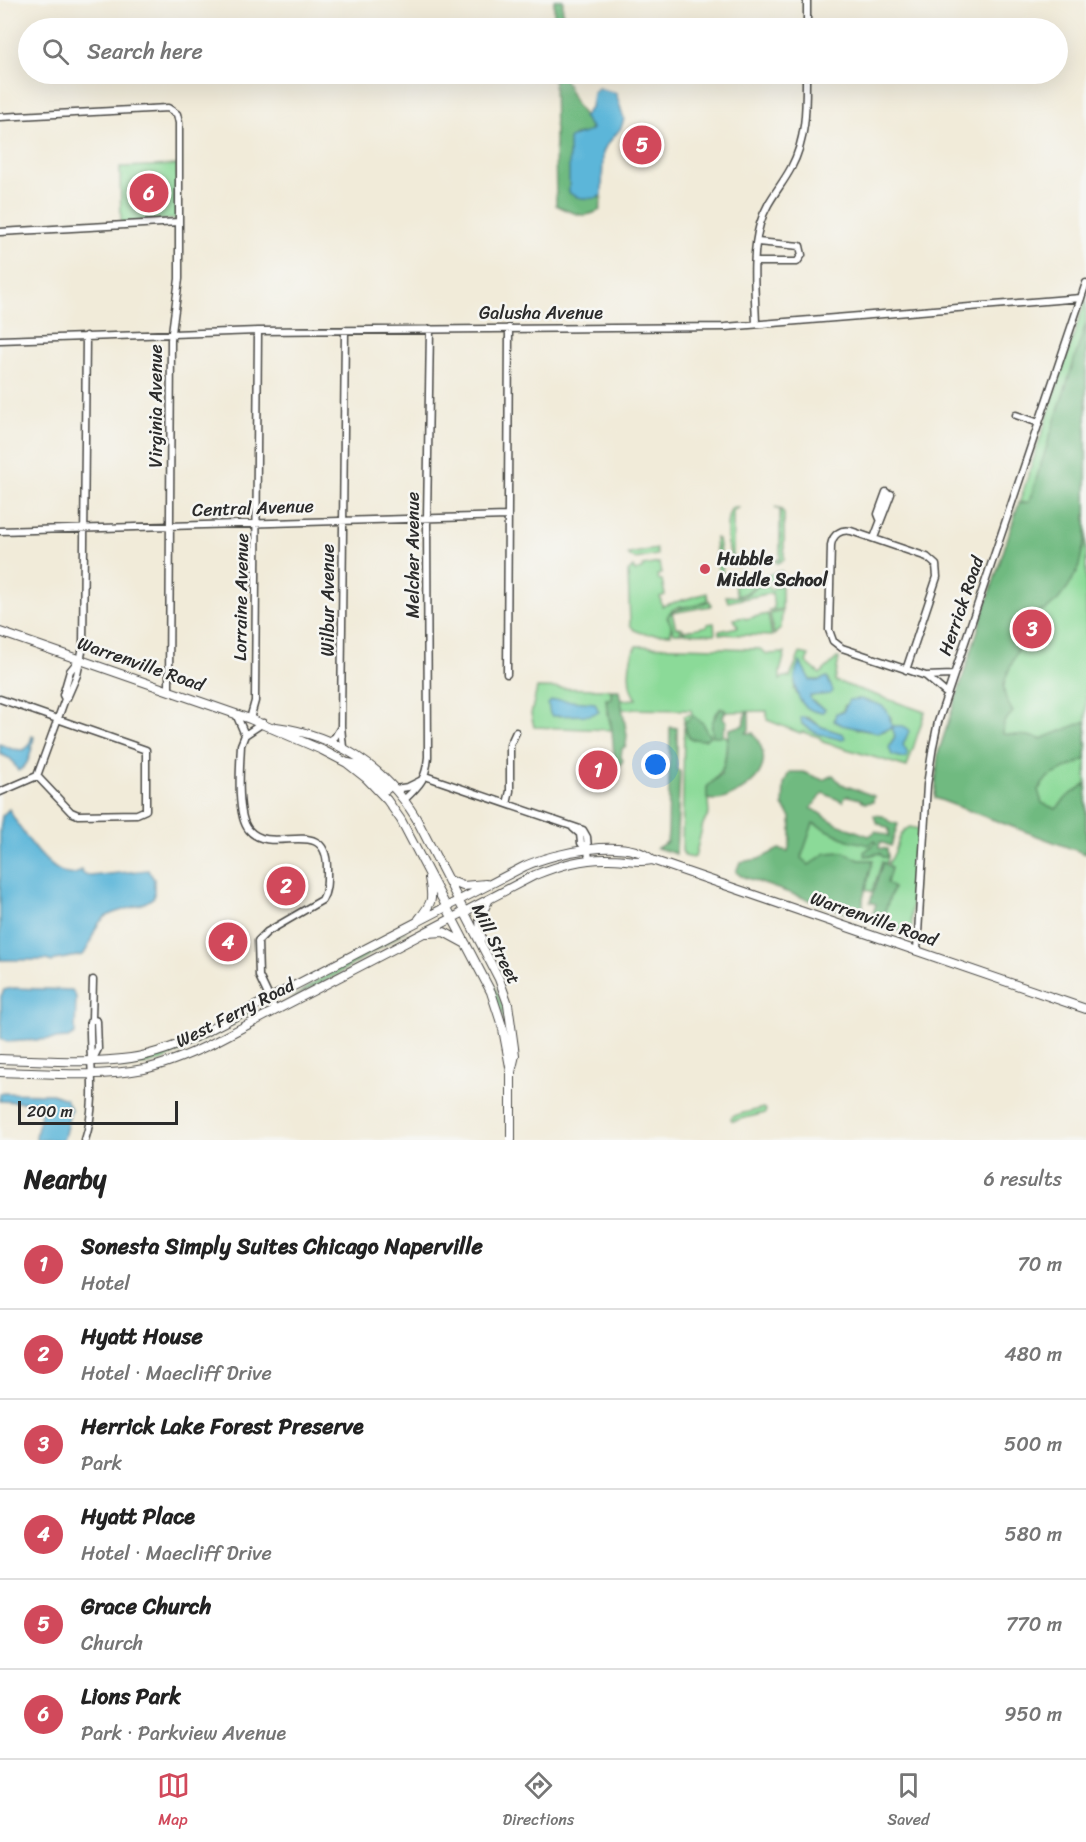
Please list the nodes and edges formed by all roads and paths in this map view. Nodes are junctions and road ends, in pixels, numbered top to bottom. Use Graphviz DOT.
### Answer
graph roads {
  1 [pos="807,0"];
  2 [pos="807,18"];
  3 [pos="806,84"];
  4 [pos="0,117"];
  5 [pos="179,222"];
  6 [pos="0,232"];
  7 [pos="756,243"];
  8 [pos="756,262"];
  9 [pos="1086,283"];
  10 [pos="1081,298"];
  11 [pos="756,324"];
  12 [pos="509,328"];
  13 [pos="430,329"];
  14 [pos="345,330"];
  15 [pos="258,331"];
  16 [pos="172,333"];
  17 [pos="86,336"];
  18 [pos="0,340"];
  19 [pos="1016,416"];
  20 [pos="1039,423"];
  21 [pos="889,493"];
  22 [pos="507,516"];
  23 [pos="427,518"];
  24 [pos="343,521"];
  25 [pos="257,523"];
  26 [pos="171,526"];
  27 [pos="84,528"];
  28 [pos="0,531"];
  29 [pos="874,538"];
  30 [pos="0,632"];
  31 [pos="79,659"];
  32 [pos="906,670"];
  33 [pos="507,674"];
  34 [pos="953,675"];
  35 [pos="926,676"];
  36 [pos="169,690"];
  37 [pos="947,694"];
  38 [pos="0,699"];
  39 [pos="236,714"];
  40 [pos="250,718"];
  41 [pos="58,719"];
  42 [pos="263,723"];
  43 [pos="341,726"];
  44 [pos="271,727"];
  45 [pos="516,732"];
  46 [pos="245,735"];
  47 [pos="330,741"];
  48 [pos="343,748"];
  49 [pos="347,763"];
  50 [pos="37,776"];
  51 [pos="424,778"];
  52 [pos="395,789"];
  53 [pos="0,792"];
  54 [pos="404,800"];
  55 [pos="507,804"];
  56 [pos="587,849"];
  57 [pos="589,860"];
  58 [pos="652,860"];
  59 [pos="428,871"];
  60 [pos="448,880"];
  61 [pos="490,884"];
  62 [pos="489,899"];
  63 [pos="458,901"];
  64 [pos="447,906"];
  65 [pos="464,912"];
  66 [pos="453,918"];
  67 [pos="415,923"];
  68 [pos="423,934"];
  69 [pos="466,944"];
  70 [pos="482,945"];
  71 [pos="917,950"];
  72 [pos="93,980"];
  73 [pos="269,999"];
  74 [pos="1086,1009"];
  75 [pos="275,1010"];
  76 [pos="0,1059"];
  77 [pos="93,1060"];
  78 [pos="0,1072"];
  79 [pos="511,1072"];
  80 [pos="92,1074"];
  81 [pos="85,1140"];
  82 [pos="511,1140"];
  1 -- 2 [label="street"];
  3 -- 7 [label="street"];
  4 -- 5 [label="street, Virginia Avenue"];
  5 -- 6 [label="street"];
  5 -- 16 [label="street, Virginia Avenue"];
  7 -- 8 [label="street"];
  7 -- 8 [label="street"];
  8 -- 11 [label="street"];
  9 -- 10 [label="street, Herrick Road"];
  10 -- 11 [label="street, Galusha Avenue"];
  10 -- 20 [label="street, Herrick Road"];
  11 -- 12 [label="street, Galusha Avenue"];
  12 -- 13 [label="street, Galusha Avenue"];
  12 -- 22 [label="street"];
  13 -- 14 [label="street, Galusha Avenue"];
  13 -- 23 [label="street, Melcher Avenue"];
  14 -- 15 [label="street, Galusha Avenue"];
  14 -- 24 [label="street, Wilbur Avenue"];
  15 -- 16 [label="street, Galusha Avenue"];
  15 -- 25 [label="street, Lorraine Avenue"];
  16 -- 17 [label="street, Galusha Avenue"];
  16 -- 26 [label="street, Virginia Avenue"];
  17 -- 18 [label="street, Galusha Avenue"];
  17 -- 27 [label="street"];
  19 -- 20 [label="street"];
  20 -- 34 [label="street, Herrick Road"];
  21 -- 29 [label="street"];
  22 -- 23 [label="street, Central Avenue"];
  22 -- 33 [label="street"];
  23 -- 24 [label="street, Central Avenue"];
  23 -- 51 [label="street, Melcher Avenue"];
  24 -- 25 [label="street, Central Avenue"];
  24 -- 43 [label="street, Wilbur Avenue"];
  25 -- 26 [label="street, Central Avenue"];
  25 -- 40 [label="street, Lorraine Avenue"];
  26 -- 27 [label="street, Central Avenue"];
  26 -- 36 [label="street, Virginia Avenue"];
  27 -- 28 [label="street, Central Avenue"];
  27 -- 31 [label="street"];
  29 -- 32 [label="street"];
  29 -- 32 [label="street"];
  30 -- 31 [label="main road, Warrenville Road"];
  31 -- 36 [label="main road, Warrenville Road"];
  31 -- 41 [label="street"];
  32 -- 35 [label="street"];
  34 -- 35 [label="street"];
  34 -- 37 [label="street, Herrick Road"];
  35 -- 37 [label="street"];
  36 -- 39 [label="main road, Warrenville Road"];
  37 -- 71 [label="street, Herrick Road"];
  38 -- 41 [label="street"];
  39 -- 40 [label="main road, Warrenville Road"];
  39 -- 46 [label="street"];
  40 -- 42 [label="main road, Warrenville Road"];
  41 -- 50 [label="street"];
  41 -- 50 [label="street"];
  42 -- 44 [label="main road, Warrenville Road"];
  42 -- 46 [label="street"];
  43 -- 47 [label="street"];
  43 -- 48 [label="street, Wilbur Avenue"];
  44 -- 47 [label="main road, Warrenville Road"];
  44 -- 49 [label="main road, Warrenville Road"];
  45 -- 55 [label="street"];
  46 -- 73 [label="street"];
  47 -- 48 [label="main road, Warrenville Road"];
  48 -- 52 [label="main road, Warrenville Road"];
  49 -- 54 [label="main road"];
  49 -- 59 [label="main road, Warrenville Road"];
  50 -- 53 [label="street"];
  51 -- 52 [label="street"];
  51 -- 54 [label="street"];
  51 -- 55 [label="street"];
  52 -- 54 [label="main road, Warrenville Road"];
  54 -- 60 [label="main road, Warrenville Road"];
  55 -- 56 [label="street"];
  56 -- 57 [label="street"];
  56 -- 58 [label="main road, Warrenville Road"];
  56 -- 61 [label="main road, Warrenville Road"];
  57 -- 58 [label="main road, Warrenville Road"];
  57 -- 62 [label="main road, Warrenville Road"];
  58 -- 71 [label="main road, Warrenville Road"];
  59 -- 64 [label="main road, Warrenville Road"];
  59 -- 67 [label="main road"];
  60 -- 61 [label="main road"];
  60 -- 63 [label="main road, Warrenville Road"];
  61 -- 63 [label="main road, Warrenville Road"];
  62 -- 65 [label="main road, Warrenville Road"];
  62 -- 70 [label="main road"];
  63 -- 64 [label="main road, Warrenville Road"];
  63 -- 65 [label="main road, Mill Street"];
  64 -- 66 [label="main road, Mill Street"];
  64 -- 67 [label="main road, West Ferry Road"];
  65 -- 66 [label="main road, West Ferry Road"];
  65 -- 70 [label="main road, Mill Street"];
  66 -- 68 [label="main road, West Ferry Road"];
  66 -- 69 [label="main road, Mill Street"];
  67 -- 73 [label="main road, West Ferry Road"];
  68 -- 69 [label="main road"];
  68 -- 75 [label="main road, West Ferry Road"];
  69 -- 79 [label="main road, Mill Street"];
  70 -- 79 [label="main road, Mill Street"];
  71 -- 74 [label="main road, Warrenville Road"];
  72 -- 77 [label="street"];
  73 -- 75 [label="street"];
  73 -- 77 [label="main road, West Ferry Road"];
  75 -- 80 [label="main road, West Ferry Road"];
  76 -- 77 [label="main road, West Ferry Road"];
  77 -- 80 [label="street"];
  78 -- 80 [label="main road, West Ferry Road"];
  79 -- 82 [label="main road, Mill Street"];
  80 -- 81 [label="street"];
}
